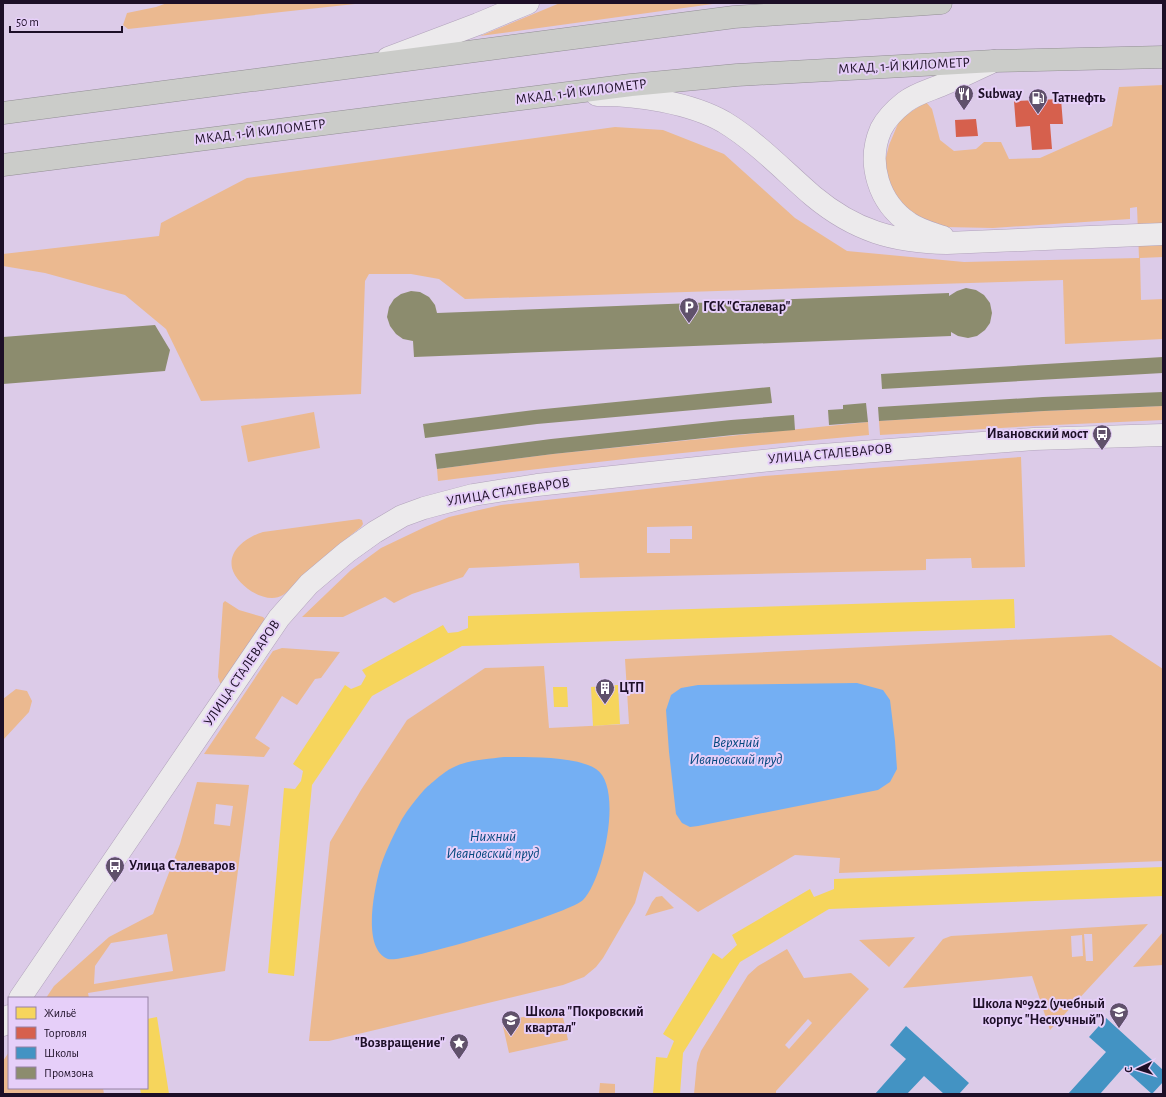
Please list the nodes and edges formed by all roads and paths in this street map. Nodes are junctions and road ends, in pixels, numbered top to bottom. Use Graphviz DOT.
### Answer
graph roads {
  1 [pos="528,3"];
  2 [pos="941,3"];
  3 [pos="1163,57"];
  4 [pos="994,62"];
  5 [pos="371,64"];
  6 [pos="534,97"];
  7 [pos="9,111"];
  8 [pos="3,165"];
  9 [pos="1163,234"];
  10 [pos="982,242"];
  11 [pos="1163,435"];
  12 [pos="21,997"];
  1 -- 5 [label="main road"];
  2 -- 5 [label="highway"];
  3 -- 4 [label="highway, МКАД, 1-Й КИЛОМЕТР"];
  4 -- 6 [label="highway, МКАД, 1-Й КИЛОМЕТР"];
  4 -- 10 [label="main road"];
  5 -- 7 [label="highway"];
  6 -- 8 [label="highway, МКАД, 1-Й КИЛОМЕТР"];
  6 -- 10 [label="main road"];
  9 -- 10 [label="main road"];
  11 -- 12 [label="main road, УЛИЦА СТАЛЕВАРОВ"];
}
